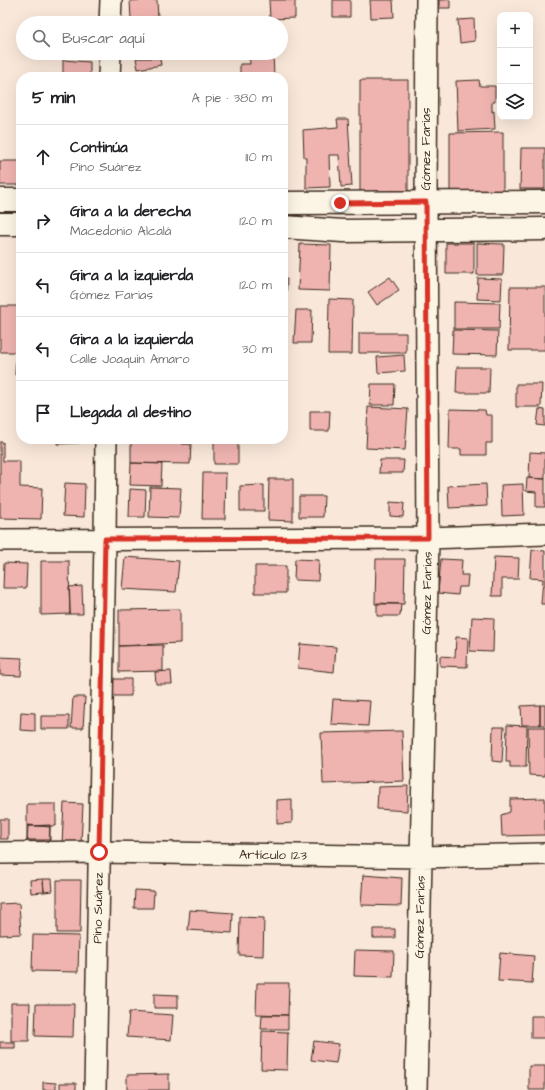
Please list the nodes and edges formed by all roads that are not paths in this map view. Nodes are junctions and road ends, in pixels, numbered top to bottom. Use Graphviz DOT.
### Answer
graph roads {
  1 [pos="111,0"];
  2 [pos="427,0"];
  3 [pos="110,16"];
  4 [pos="110,60"];
  5 [pos="109,72"];
  6 [pos="0,200"];
  7 [pos="16,200"];
  8 [pos="426,202"];
  9 [pos="545,202"];
  10 [pos="288,203"];
  11 [pos="0,224"];
  12 [pos="16,224"];
  13 [pos="288,227"];
  14 [pos="545,229"];
  15 [pos="426,231"];
  16 [pos="106,444"];
  17 [pos="545,534"];
  18 [pos="428,538"];
  19 [pos="105,539"];
  20 [pos="0,540"];
  21 [pos="99,852"];
  22 [pos="0,853"];
  23 [pos="545,854"];
  24 [pos="421,857"];
  25 [pos="95,1090"];
  26 [pos="416,1090"];
  1 -- 3 [label="street"];
  2 -- 8 [label="street, Gómez Farias"];
  4 -- 5 [label="street"];
  6 -- 7 [label="main road"];
  8 -- 9 [label="main road"];
  8 -- 10 [label="main road"];
  8 -- 15 [label="street, Gómez Farias"];
  11 -- 12 [label="main road"];
  13 -- 15 [label="main road"];
  14 -- 15 [label="main road"];
  15 -- 18 [label="street, Gómez Farias"];
  16 -- 19 [label="street, Pino Suárez"];
  17 -- 18 [label="street"];
  18 -- 19 [label="street"];
  18 -- 24 [label="street, Gómez Farias"];
  19 -- 20 [label="street"];
  19 -- 21 [label="street, Pino Suárez"];
  21 -- 22 [label="street, Artículo 123"];
  21 -- 24 [label="street, Artículo 123"];
  21 -- 25 [label="street, Pino Suárez"];
  23 -- 24 [label="street, Artículo 123"];
  24 -- 26 [label="street, Gómez Farias"];
}
